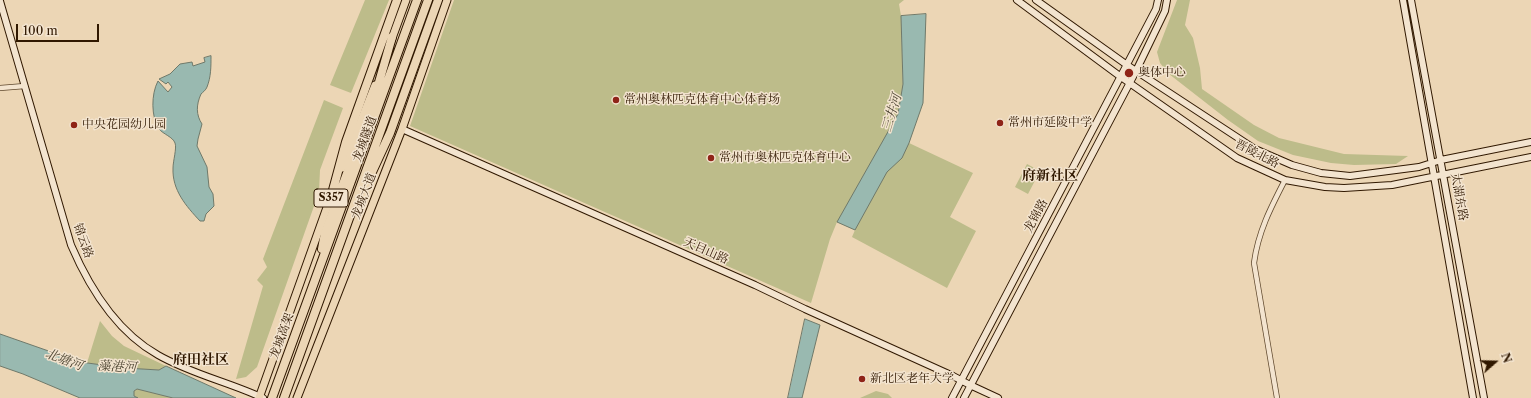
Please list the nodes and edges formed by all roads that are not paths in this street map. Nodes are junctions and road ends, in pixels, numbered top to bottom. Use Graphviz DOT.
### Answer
graph roads {
  1 [pos="397,0"];
  2 [pos="406,0"];
  3 [pos="417,0"];
  4 [pos="428,0"];
  5 [pos="438,0"];
  6 [pos="447,0"];
  7 [pos="1017,0"];
  8 [pos="1036,0"];
  9 [pos="1158,0"];
  10 [pos="1167,0"];
  11 [pos="1403,0"];
  12 [pos="1412,0"];
  13 [pos="0,1"];
  14 [pos="392,37"];
  15 [pos="1127,65"];
  16 [pos="1136,71"];
  17 [pos="1121,78"];
  18 [pos="1129,83"];
  19 [pos="25,86"];
  20 [pos="0,88"];
  21 [pos="402,129"];
  22 [pos="1531,142"];
  23 [pos="1531,157"];
  24 [pos="1440,160"];
  25 [pos="1432,164"];
  26 [pos="1444,175"];
  27 [pos="1434,177"];
  28 [pos="1285,180"];
  29 [pos="333,190"];
  30 [pos="314,282"];
  31 [pos="324,286"];
  32 [pos="961,380"];
  33 [pos="970,385"];
  34 [pos="261,398"];
  35 [pos="272,398"];
  36 [pos="284,398"];
  37 [pos="297,398"];
  38 [pos="952,398"];
  39 [pos="964,398"];
  40 [pos="998,398"];
  41 [pos="1277,398"];
  42 [pos="1473,398"];
  43 [pos="1484,398"];
  1 -- 29 [label="highway"];
  2 -- 14 [label="main road, S357"];
  3 -- 30 [label="highway, 龙城隧道"];
  4 -- 31 [label="highway, 龙城隧道"];
  5 -- 31 [label="highway"];
  6 -- 21 [label="main road, 龙城大道"];
  7 -- 17 [label="main road, 晋陵北路"];
  8 -- 15 [label="main road, 晋陵北路"];
  9 -- 15 [label="main road, 龙锦路"];
  10 -- 16 [label="main road, 龙锦路"];
  11 -- 25 [label="main road, 太湖东路"];
  12 -- 24 [label="main road, 太湖东路"];
  13 -- 19 [label="main road, 锦云路"];
  14 -- 29 [label="main road, S357"];
  14 -- 30 [label="highway"];
  15 -- 16 [label="main road, 晋陵北路"];
  15 -- 17 [label="main road, 龙锦路"];
  16 -- 18 [label="main road, 龙锦路"];
  16 -- 25 [label="main road, 晋陵北路"];
  17 -- 18 [label="main road, 晋陵北路"];
  17 -- 32 [label="main road, 龙锦路"];
  18 -- 28 [label="main road, 晋陵北路"];
  18 -- 33 [label="main road, 龙锦路"];
  19 -- 20 [label="street"];
  19 -- 34 [label="main road, 锦云路"];
  21 -- 32 [label="main road, 天目山路"];
  21 -- 37 [label="main road, 龙城大道"];
  22 -- 24 [label="main road, 晋陵北路"];
  23 -- 26 [label="main road, 晋陵北路"];
  24 -- 25 [label="main road, 晋陵北路"];
  24 -- 26 [label="main road, 太湖东路"];
  25 -- 27 [label="main road, 太湖东路"];
  26 -- 27 [label="main road, 晋陵北路"];
  26 -- 43 [label="main road, 太湖东路"];
  27 -- 28 [label="main road, 晋陵北路"];
  27 -- 42 [label="main road, 太湖东路"];
  28 -- 41 [label="street"];
  29 -- 34 [label="main road, S357"];
  30 -- 35 [label="highway, 龙城高架"];
  31 -- 36 [label="highway, 龙城高架"];
  32 -- 33 [label="main road, 天目山路"];
  32 -- 38 [label="main road, 龙锦路"];
  33 -- 39 [label="main road, 龙锦路"];
  33 -- 40 [label="main road, 天目山路"];
}
